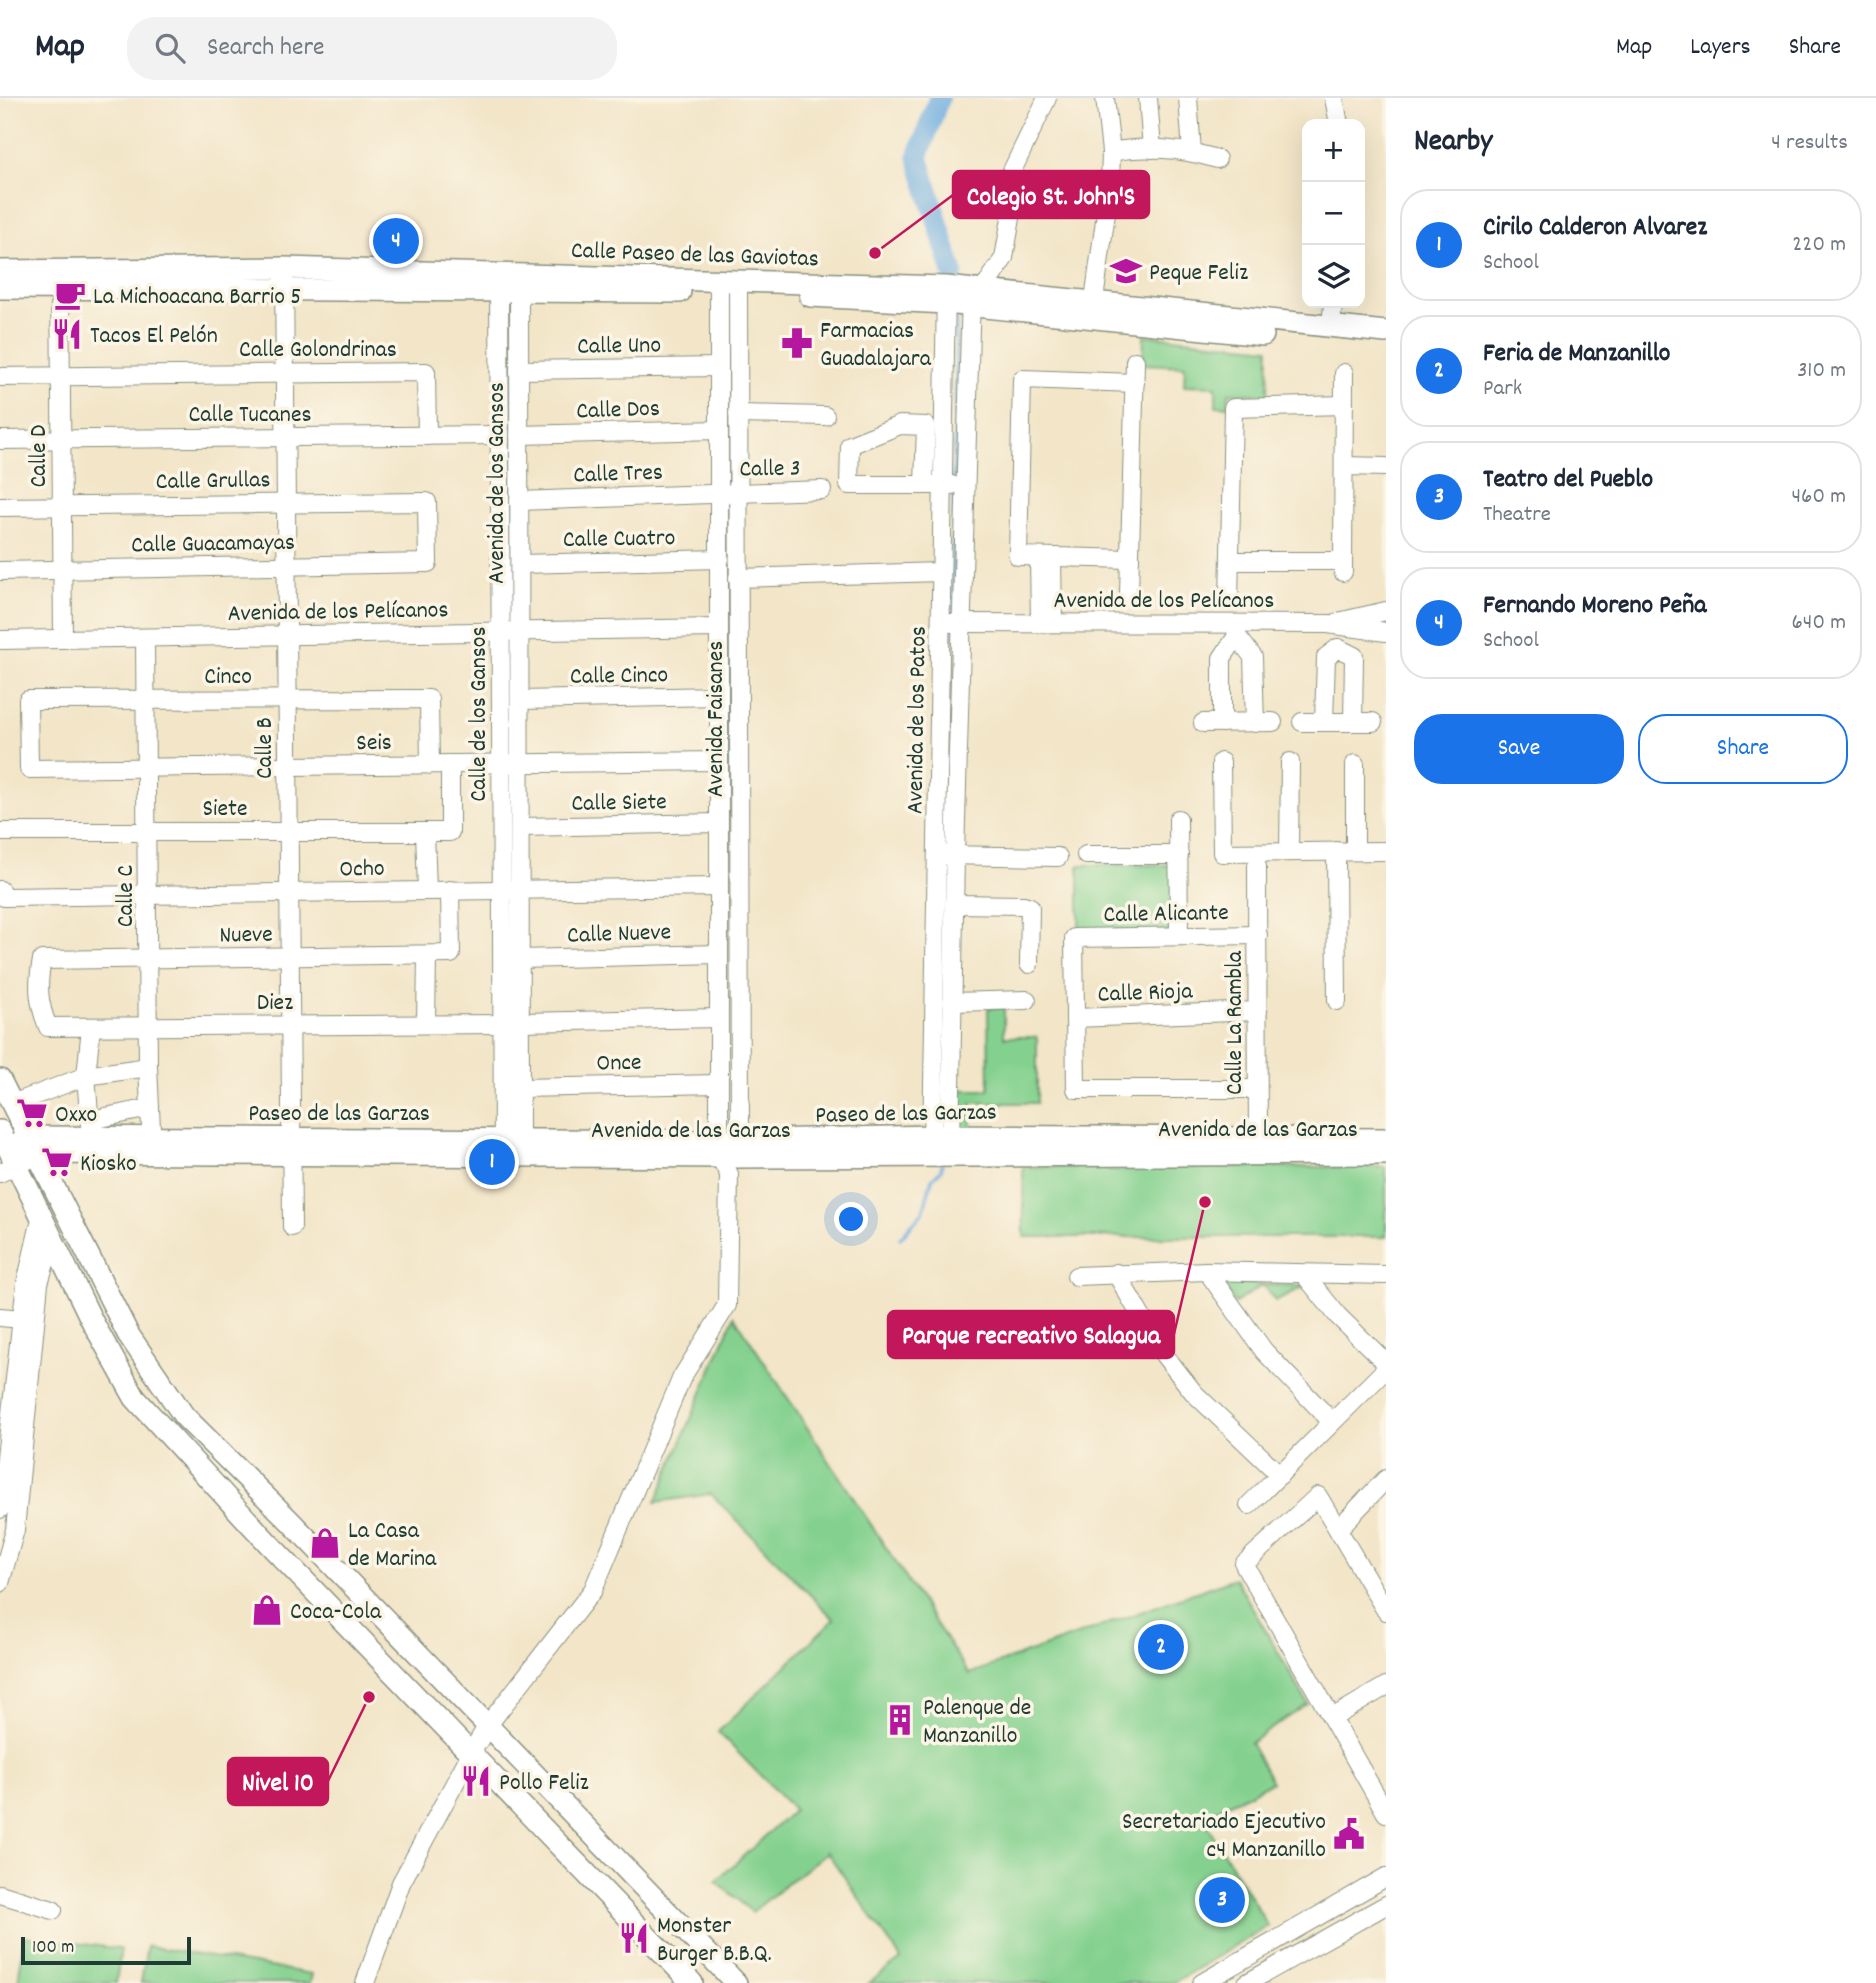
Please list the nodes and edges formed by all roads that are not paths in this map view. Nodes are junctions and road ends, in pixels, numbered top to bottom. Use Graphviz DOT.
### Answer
graph roads {
  1 [pos="1046,98"];
  2 [pos="1105,98"];
  3 [pos="1148,98"];
  4 [pos="1188,98"];
  5 [pos="1334,98"];
  6 [pos="1338,119"];
  7 [pos="1152,149"];
  8 [pos="1111,152"];
  9 [pos="1192,152"];
  10 [pos="1217,159"];
  11 [pos="0,271"];
  12 [pos="284,278"];
  13 [pos="60,280"];
  14 [pos="509,282"];
  15 [pos="728,286"];
  16 [pos="0,288"];
  17 [pos="946,295"];
  18 [pos="975,295"];
  19 [pos="1094,300"];
  20 [pos="1332,308"];
  21 [pos="1331,327"];
  22 [pos="1386,332"];
  23 [pos="1386,347"];
  24 [pos="1135,360"];
  25 [pos="719,367"];
  26 [pos="519,370"];
  27 [pos="285,372"];
  28 [pos="1344,373"];
  29 [pos="61,374"];
  30 [pos="0,377"];
  31 [pos="1135,383"];
  32 [pos="1344,405"];
  33 [pos="738,414"];
  34 [pos="825,416"];
  35 [pos="719,430"];
  36 [pos="500,435"];
  37 [pos="519,435"];
  38 [pos="427,436"];
  39 [pos="61,438"];
  40 [pos="286,438"];
  41 [pos="0,440"];
  42 [pos="1344,466"];
  43 [pos="1386,467"];
  44 [pos="924,484"];
  45 [pos="967,484"];
  46 [pos="943,485"];
  47 [pos="821,490"];
  48 [pos="738,491"];
  49 [pos="719,493"];
  50 [pos="519,501"];
  51 [pos="286,502"];
  52 [pos="62,505"];
  53 [pos="0,507"];
  54 [pos="1046,557"];
  55 [pos="720,559"];
  56 [pos="1130,559"];
  57 [pos="1230,561"];
  58 [pos="428,563"];
  59 [pos="520,564"];
  60 [pos="287,566"];
  61 [pos="62,569"];
  62 [pos="0,571"];
  63 [pos="942,572"];
  64 [pos="738,578"];
  65 [pos="1129,594"];
  66 [pos="1229,602"];
  67 [pos="1386,611"];
  68 [pos="941,623"];
  69 [pos="962,623"];
  70 [pos="1046,623"];
  71 [pos="1335,624"];
  72 [pos="719,628"];
  73 [pos="1236,630"];
  74 [pos="520,631"];
  75 [pos="501,632"];
  76 [pos="1386,632"];
  77 [pos="287,635"];
  78 [pos="145,638"];
  79 [pos="63,639"];
  80 [pos="0,640"];
  81 [pos="1339,648"];
  82 [pos="719,696"];
  83 [pos="288,699"];
  84 [pos="147,700"];
  85 [pos="520,700"];
  86 [pos="1302,722"];
  87 [pos="1324,722"];
  88 [pos="1353,722"];
  89 [pos="1373,722"];
  90 [pos="1203,723"];
  91 [pos="1222,723"];
  92 [pos="719,761"];
  93 [pos="1221,762"];
  94 [pos="1290,762"];
  95 [pos="450,764"];
  96 [pos="501,764"];
  97 [pos="520,764"];
  98 [pos="1356,764"];
  99 [pos="430,765"];
  100 [pos="288,766"];
  101 [pos="146,768"];
  102 [pos="29,769"];
  103 [pos="1178,819"];
  104 [pos="719,823"];
  105 [pos="520,827"];
  106 [pos="0,832"];
  107 [pos="147,832"];
  108 [pos="289,832"];
  109 [pos="425,832"];
  110 [pos="1336,851"];
  111 [pos="1356,851"];
  112 [pos="1386,851"];
  113 [pos="1289,852"];
  114 [pos="946,855"];
  115 [pos="1086,855"];
  116 [pos="1179,855"];
  117 [pos="1058,857"];
  118 [pos="1257,866"];
  119 [pos="719,887"];
  120 [pos="450,890"];
  121 [pos="511,890"];
  122 [pos="427,891"];
  123 [pos="2,893"];
  124 [pos="289,893"];
  125 [pos="149,895"];
  126 [pos="954,904"];
  127 [pos="1258,935"];
  128 [pos="1179,936"];
  129 [pos="427,954"];
  130 [pos="719,954"];
  131 [pos="290,957"];
  132 [pos="148,958"];
  133 [pos="520,959"];
  134 [pos="1029,964"];
  135 [pos="1027,1000"];
  136 [pos="1337,1000"];
  137 [pos="952,1002"];
  138 [pos="1258,1011"];
  139 [pos="719,1018"];
  140 [pos="1075,1018"];
  141 [pos="512,1023"];
  142 [pos="426,1024"];
  143 [pos="290,1025"];
  144 [pos="150,1026"];
  145 [pos="48,1027"];
  146 [pos="91,1027"];
  147 [pos="148,1067"];
  148 [pos="86,1076"];
  149 [pos="0,1080"];
  150 [pos="719,1084"];
  151 [pos="520,1087"];
  152 [pos="1257,1089"];
  153 [pos="12,1104"];
  154 [pos="150,1108"];
  155 [pos="91,1129"];
  156 [pos="1386,1139"];
  157 [pos="34,1145"];
  158 [pos="152,1145"];
  159 [pos="291,1145"];
  160 [pos="941,1145"];
  161 [pos="1258,1145"];
  162 [pos="512,1147"];
  163 [pos="5,1154"];
  164 [pos="730,1154"];
  165 [pos="1386,1154"];
  166 [pos="42,1215"];
  167 [pos="292,1227"];
  168 [pos="53,1237"];
  169 [pos="1208,1271"];
  170 [pos="1116,1273"];
  171 [pos="1304,1274"];
  172 [pos="1386,1275"];
  173 [pos="1076,1276"];
  174 [pos="0,1317"];
  175 [pos="22,1319"];
  176 [pos="1386,1363"];
  177 [pos="1386,1369"];
  178 [pos="7,1389"];
  179 [pos="1332,1422"];
  180 [pos="3,1455"];
  181 [pos="1280,1475"];
  182 [pos="1386,1479"];
  183 [pos="1249,1506"];
  184 [pos="0,1509"];
  185 [pos="1338,1530"];
  186 [pos="0,1549"];
  187 [pos="1,1577"];
  188 [pos="1386,1611"];
  189 [pos="1386,1686"];
  190 [pos="1332,1718"];
  191 [pos="488,1725"];
  192 [pos="470,1755"];
  193 [pos="1386,1813"];
  194 [pos="1386,1877"];
  195 [pos="0,1894"];
  196 [pos="1386,1905"];
  197 [pos="53,1910"];
  198 [pos="365,1983"];
  199 [pos="692,1983"];
  200 [pos="736,1983"];
  201 [pos="1202,1983"];
  202 [pos="1247,1983"];
  1 -- 18 [label="street"];
  2 -- 8 [label="street"];
  3 -- 7 [label="street"];
  4 -- 9 [label="street"];
  5 -- 6 [label="street"];
  7 -- 8 [label="street"];
  7 -- 9 [label="street"];
  8 -- 19 [label="street"];
  9 -- 10 [label="street"];
  11 -- 13 [label="main road, Calle Paseo de las Gaviotas"];
  12 -- 13 [label="main road, Calle Paseo de las Gaviotas"];
  12 -- 14 [label="main road, Calle Paseo de las Gaviotas"];
  12 -- 27 [label="street, Calle B"];
  13 -- 16 [label="main road, Calle Paseo de las Gaviotas"];
  13 -- 29 [label="street, Calle D"];
  14 -- 15 [label="main road, Calle Paseo de las Gaviotas"];
  14 -- 26 [label="street, Avenida de los Gansos"];
  14 -- 36 [label="street, Calle de los Gansos"];
  15 -- 17 [label="main road, Calle Paseo de las Gaviotas"];
  15 -- 25 [label="street, Avenida Faisanes"];
  15 -- 33 [label="street, Avenida Faisanes"];
  17 -- 18 [label="main road, Calle Paseo de las Gaviotas"];
  17 -- 46 [label="street, Avenida de los Patos"];
  18 -- 19 [label="main road, Calle Paseo de las Gaviotas"];
  18 -- 23 [label="main road, Calle Paseo de las Gaviotas"];
  18 -- 45 [label="street, Avenida de los Patos"];
  19 -- 21 [label="main road, Calle Paseo de las Gaviotas"];
  20 -- 21 [label="street"];
  21 -- 22 [label="main road, Calle Paseo de las Gaviotas"];
  24 -- 31 [label="street"];
  25 -- 26 [label="street, Calle Uno"];
  25 -- 35 [label="street, Avenida Faisanes"];
  26 -- 37 [label="street, Avenida de los Gansos"];
  27 -- 29 [label="street, Calle Golondrinas"];
  27 -- 38 [label="street, Calle Golondrinas"];
  27 -- 40 [label="street, Calle B"];
  28 -- 32 [label="street"];
  29 -- 30 [label="street, Calle Golondrinas"];
  29 -- 39 [label="street, Calle D"];
  31 -- 54 [label="street"];
  31 -- 56 [label="street"];
  32 -- 42 [label="street"];
  32 -- 57 [label="street"];
  33 -- 34 [label="street"];
  33 -- 48 [label="street, Avenida Faisanes"];
  35 -- 37 [label="street, Calle Dos"];
  35 -- 49 [label="street, Avenida Faisanes"];
  36 -- 38 [label="street, Calle Tucanes"];
  36 -- 75 [label="street, Calle de los Gansos"];
  37 -- 50 [label="street, Avenida de los Gansos"];
  38 -- 40 [label="street, Calle Tucanes"];
  39 -- 40 [label="street, Calle Tucanes"];
  39 -- 41 [label="street, Calle Tucanes"];
  39 -- 52 [label="street, Calle D"];
  40 -- 51 [label="street, Calle B"];
  42 -- 43 [label="street"];
  42 -- 57 [label="street"];
  44 -- 44 [label="street"];
  44 -- 46 [label="street"];
  45 -- 46 [label="street"];
  45 -- 69 [label="street, Avenida de los Patos"];
  46 -- 63 [label="street, Avenida de los Patos"];
  47 -- 48 [label="street, Calle 3"];
  48 -- 49 [label="street, Calle 3"];
  48 -- 64 [label="street, Avenida Faisanes"];
  49 -- 50 [label="street, Calle Tres"];
  49 -- 55 [label="street, Avenida Faisanes"];
  50 -- 59 [label="street, Avenida de los Gansos"];
  51 -- 52 [label="street, Calle Grullas"];
  51 -- 58 [label="street, Calle Grullas"];
  51 -- 60 [label="street, Calle B"];
  52 -- 53 [label="street, Calle Grullas"];
  52 -- 61 [label="street, Calle D"];
  54 -- 56 [label="street"];
  54 -- 70 [label="street"];
  55 -- 59 [label="street, Calle Cuatro"];
  55 -- 72 [label="street, Avenida Faisanes"];
  56 -- 65 [label="street"];
  57 -- 66 [label="street"];
  58 -- 60 [label="street, Calle Guacamayas"];
  59 -- 74 [label="street, Avenida de los Gansos"];
  60 -- 61 [label="street, Calle Guacamayas"];
  60 -- 77 [label="street, Calle B"];
  61 -- 62 [label="street, Calle Guacamayas"];
  61 -- 79 [label="street, Calle D"];
  63 -- 64 [label="street"];
  63 -- 68 [label="street, Avenida de los Patos"];
  64 -- 164 [label="street, Avenida Faisanes"];
  67 -- 71 [label="street"];
  68 -- 69 [label="street, Avenida de los Pelícanos"];
  68 -- 114 [label="street, Avenida de los Patos"];
  69 -- 70 [label="street, Avenida de los Pelícanos"];
  69 -- 114 [label="street, Avenida de los Patos"];
  70 -- 73 [label="street, Avenida de los Pelícanos"];
  71 -- 73 [label="street, Avenida de los Pelícanos"];
  71 -- 76 [label="street, Avenida de los Pelícanos"];
  71 -- 81 [label="street"];
  72 -- 74 [label="street, Avenida de los Pelícanos"];
  72 -- 82 [label="street, Avenida Faisanes"];
  73 -- 91 [label="street"];
  73 -- 91 [label="street"];
  74 -- 75 [label="street, Avenida de los Pelícanos"];
  74 -- 85 [label="street, Avenida de los Gansos"];
  75 -- 77 [label="street, Avenida de los Pelícanos"];
  75 -- 96 [label="street, Calle de los Gansos"];
  77 -- 78 [label="street, Avenida de los Pelícanos"];
  77 -- 83 [label="street, Calle B"];
  78 -- 79 [label="street, Avenida de los Pelícanos"];
  78 -- 84 [label="street, Calle C"];
  79 -- 80 [label="street, Avenida de los Pelícanos"];
  81 -- 87 [label="street"];
  81 -- 88 [label="street"];
  82 -- 85 [label="street, Calle Cinco"];
  82 -- 92 [label="street, Avenida Faisanes"];
  83 -- 84 [label="street, Cinco"];
  83 -- 99 [label="street, Cinco"];
  83 -- 100 [label="street, Calle B"];
  84 -- 101 [label="street, Calle C"];
  84 -- 102 [label="street, Cinco"];
  85 -- 97 [label="street, Avenida de los Gansos"];
  86 -- 87 [label="street"];
  87 -- 88 [label="street"];
  88 -- 89 [label="street"];
  90 -- 91 [label="street"];
  92 -- 97 [label="street, Seis"];
  92 -- 104 [label="street, Avenida Faisanes"];
  93 -- 113 [label="street"];
  94 -- 113 [label="street"];
  95 -- 96 [label="street, Seis"];
  95 -- 99 [label="street, Seis"];
  95 -- 109 [label="street, Siete"];
  96 -- 97 [label="street, Seis"];
  96 -- 121 [label="street, Calle de los Gansos"];
  97 -- 105 [label="street, Avenida de los Gansos"];
  98 -- 111 [label="street"];
  99 -- 100 [label="street, Seis"];
  100 -- 101 [label="street, Seis"];
  100 -- 108 [label="street, Calle B"];
  101 -- 102 [label="street, Seis"];
  101 -- 107 [label="street, Calle C"];
  103 -- 116 [label="street"];
  104 -- 105 [label="street, Calle Siete"];
  104 -- 119 [label="street, Avenida Faisanes"];
  105 -- 121 [label="street, Avenida de los Gansos"];
  106 -- 107 [label="street, Siete"];
  107 -- 108 [label="street, Siete"];
  107 -- 125 [label="street, Calle C"];
  108 -- 109 [label="street, Siete"];
  108 -- 124 [label="street, Calle B"];
  109 -- 122 [label="street"];
  110 -- 111 [label="street"];
  110 -- 113 [label="street"];
  110 -- 136 [label="street"];
  111 -- 112 [label="street"];
  114 -- 117 [label="street"];
  114 -- 126 [label="street, Avenida de los Patos"];
  114 -- 160 [label="street, Avenida de los Patos"];
  115 -- 116 [label="street"];
  116 -- 128 [label="street"];
  118 -- 127 [label="street, Calle La Rambla"];
  119 -- 121 [label="street, Ocho"];
  119 -- 130 [label="street, Avenida Faisanes"];
  120 -- 121 [label="street, Ocho"];
  120 -- 122 [label="street, Ocho"];
  120 -- 129 [label="street, Nueve"];
  121 -- 133 [label="street, Avenida de los Gansos"];
  121 -- 141 [label="street, Calle de los Gansos"];
  122 -- 124 [label="street, Ocho"];
  123 -- 125 [label="street, Ocho"];
  124 -- 125 [label="street, Ocho"];
  124 -- 131 [label="street, Calle B"];
  125 -- 132 [label="street, Calle C"];
  126 -- 134 [label="street"];
  126 -- 137 [label="street, Avenida de los Patos"];
  127 -- 128 [label="street, Calle Alicante"];
  127 -- 138 [label="street, Calle La Rambla"];
  128 -- 140 [label="street, Calle Alicante"];
  129 -- 131 [label="street, Nueve"];
  129 -- 142 [label="street"];
  130 -- 133 [label="street, Calle Nueve"];
  130 -- 139 [label="street, Avenida Faisanes"];
  131 -- 132 [label="street, Nueve"];
  131 -- 143 [label="street, Calle B"];
  132 -- 144 [label="street, Calle C"];
  132 -- 145 [label="street, Nueve"];
  133 -- 141 [label="street, Avenida de los Gansos"];
  135 -- 137 [label="street"];
  137 -- 160 [label="street, Avenida de los Patos"];
  138 -- 140 [label="street, Calle Rioja"];
  138 -- 152 [label="street, Calle La Rambla"];
  139 -- 141 [label="street, Diez"];
  139 -- 150 [label="street, Avenida Faisanes"];
  140 -- 152 [label="street"];
  141 -- 142 [label="street, Diez"];
  141 -- 151 [label="street, Avenida de los Gansos"];
  141 -- 162 [label="street, Calle de los Gansos"];
  142 -- 143 [label="street, Diez"];
  143 -- 144 [label="street, Diez"];
  143 -- 159 [label="street, Calle B"];
  144 -- 146 [label="street, Diez"];
  144 -- 147 [label="street, Calle C"];
  145 -- 146 [label="street, Diez"];
  146 -- 148 [label="street"];
  147 -- 148 [label="street"];
  147 -- 154 [label="street, Calle C"];
  148 -- 153 [label="street"];
  148 -- 155 [label="street"];
  149 -- 153 [label="main road"];
  150 -- 151 [label="street, Once"];
  150 -- 164 [label="street, Avenida Faisanes"];
  151 -- 162 [label="street, Avenida de los Gansos"];
  152 -- 161 [label="street, Calle La Rambla"];
  153 -- 157 [label="main road"];
  154 -- 155 [label="street"];
  154 -- 158 [label="street, Calle C"];
  155 -- 157 [label="main road"];
  155 -- 158 [label="main road"];
  156 -- 161 [label="main road"];
  157 -- 158 [label="main road, Avenida de las Garzas"];
  157 -- 163 [label="main road"];
  157 -- 191 [label="main road"];
  158 -- 159 [label="main road, Avenida de las Garzas"];
  159 -- 162 [label="main road, Avenida de las Garzas"];
  159 -- 167 [label="street, Calle B"];
  160 -- 161 [label="main road, Avenida de las Garzas"];
  160 -- 164 [label="main road, Avenida de las Garzas"];
  161 -- 165 [label="main road, Avenida de las Garzas"];
  162 -- 164 [label="main road, Avenida de las Garzas"];
  163 -- 166 [label="main road"];
  164 -- 191 [label="street"];
  166 -- 168 [label="main road"];
  166 -- 175 [label="street"];
  168 -- 187 [label="street"];
  168 -- 192 [label="main road"];
  169 -- 170 [label="street"];
  169 -- 171 [label="street"];
  169 -- 179 [label="street"];
  170 -- 173 [label="street"];
  170 -- 181 [label="street"];
  171 -- 172 [label="street"];
  171 -- 176 [label="street"];
  174 -- 175 [label="street"];
  175 -- 178 [label="street"];
  177 -- 179 [label="street"];
  178 -- 180 [label="street"];
  179 -- 181 [label="street"];
  180 -- 184 [label="street"];
  181 -- 183 [label="street"];
  182 -- 185 [label="street"];
  185 -- 188 [label="street"];
  185 -- 190 [label="street"];
  186 -- 187 [label="street"];
  189 -- 190 [label="street"];
  190 -- 193 [label="street"];
  191 -- 192 [label="street"];
  191 -- 200 [label="main road"];
  192 -- 198 [label="street"];
  192 -- 199 [label="main road"];
  194 -- 201 [label="street"];
  195 -- 197 [label="street"];
  196 -- 202 [label="street"];
}
